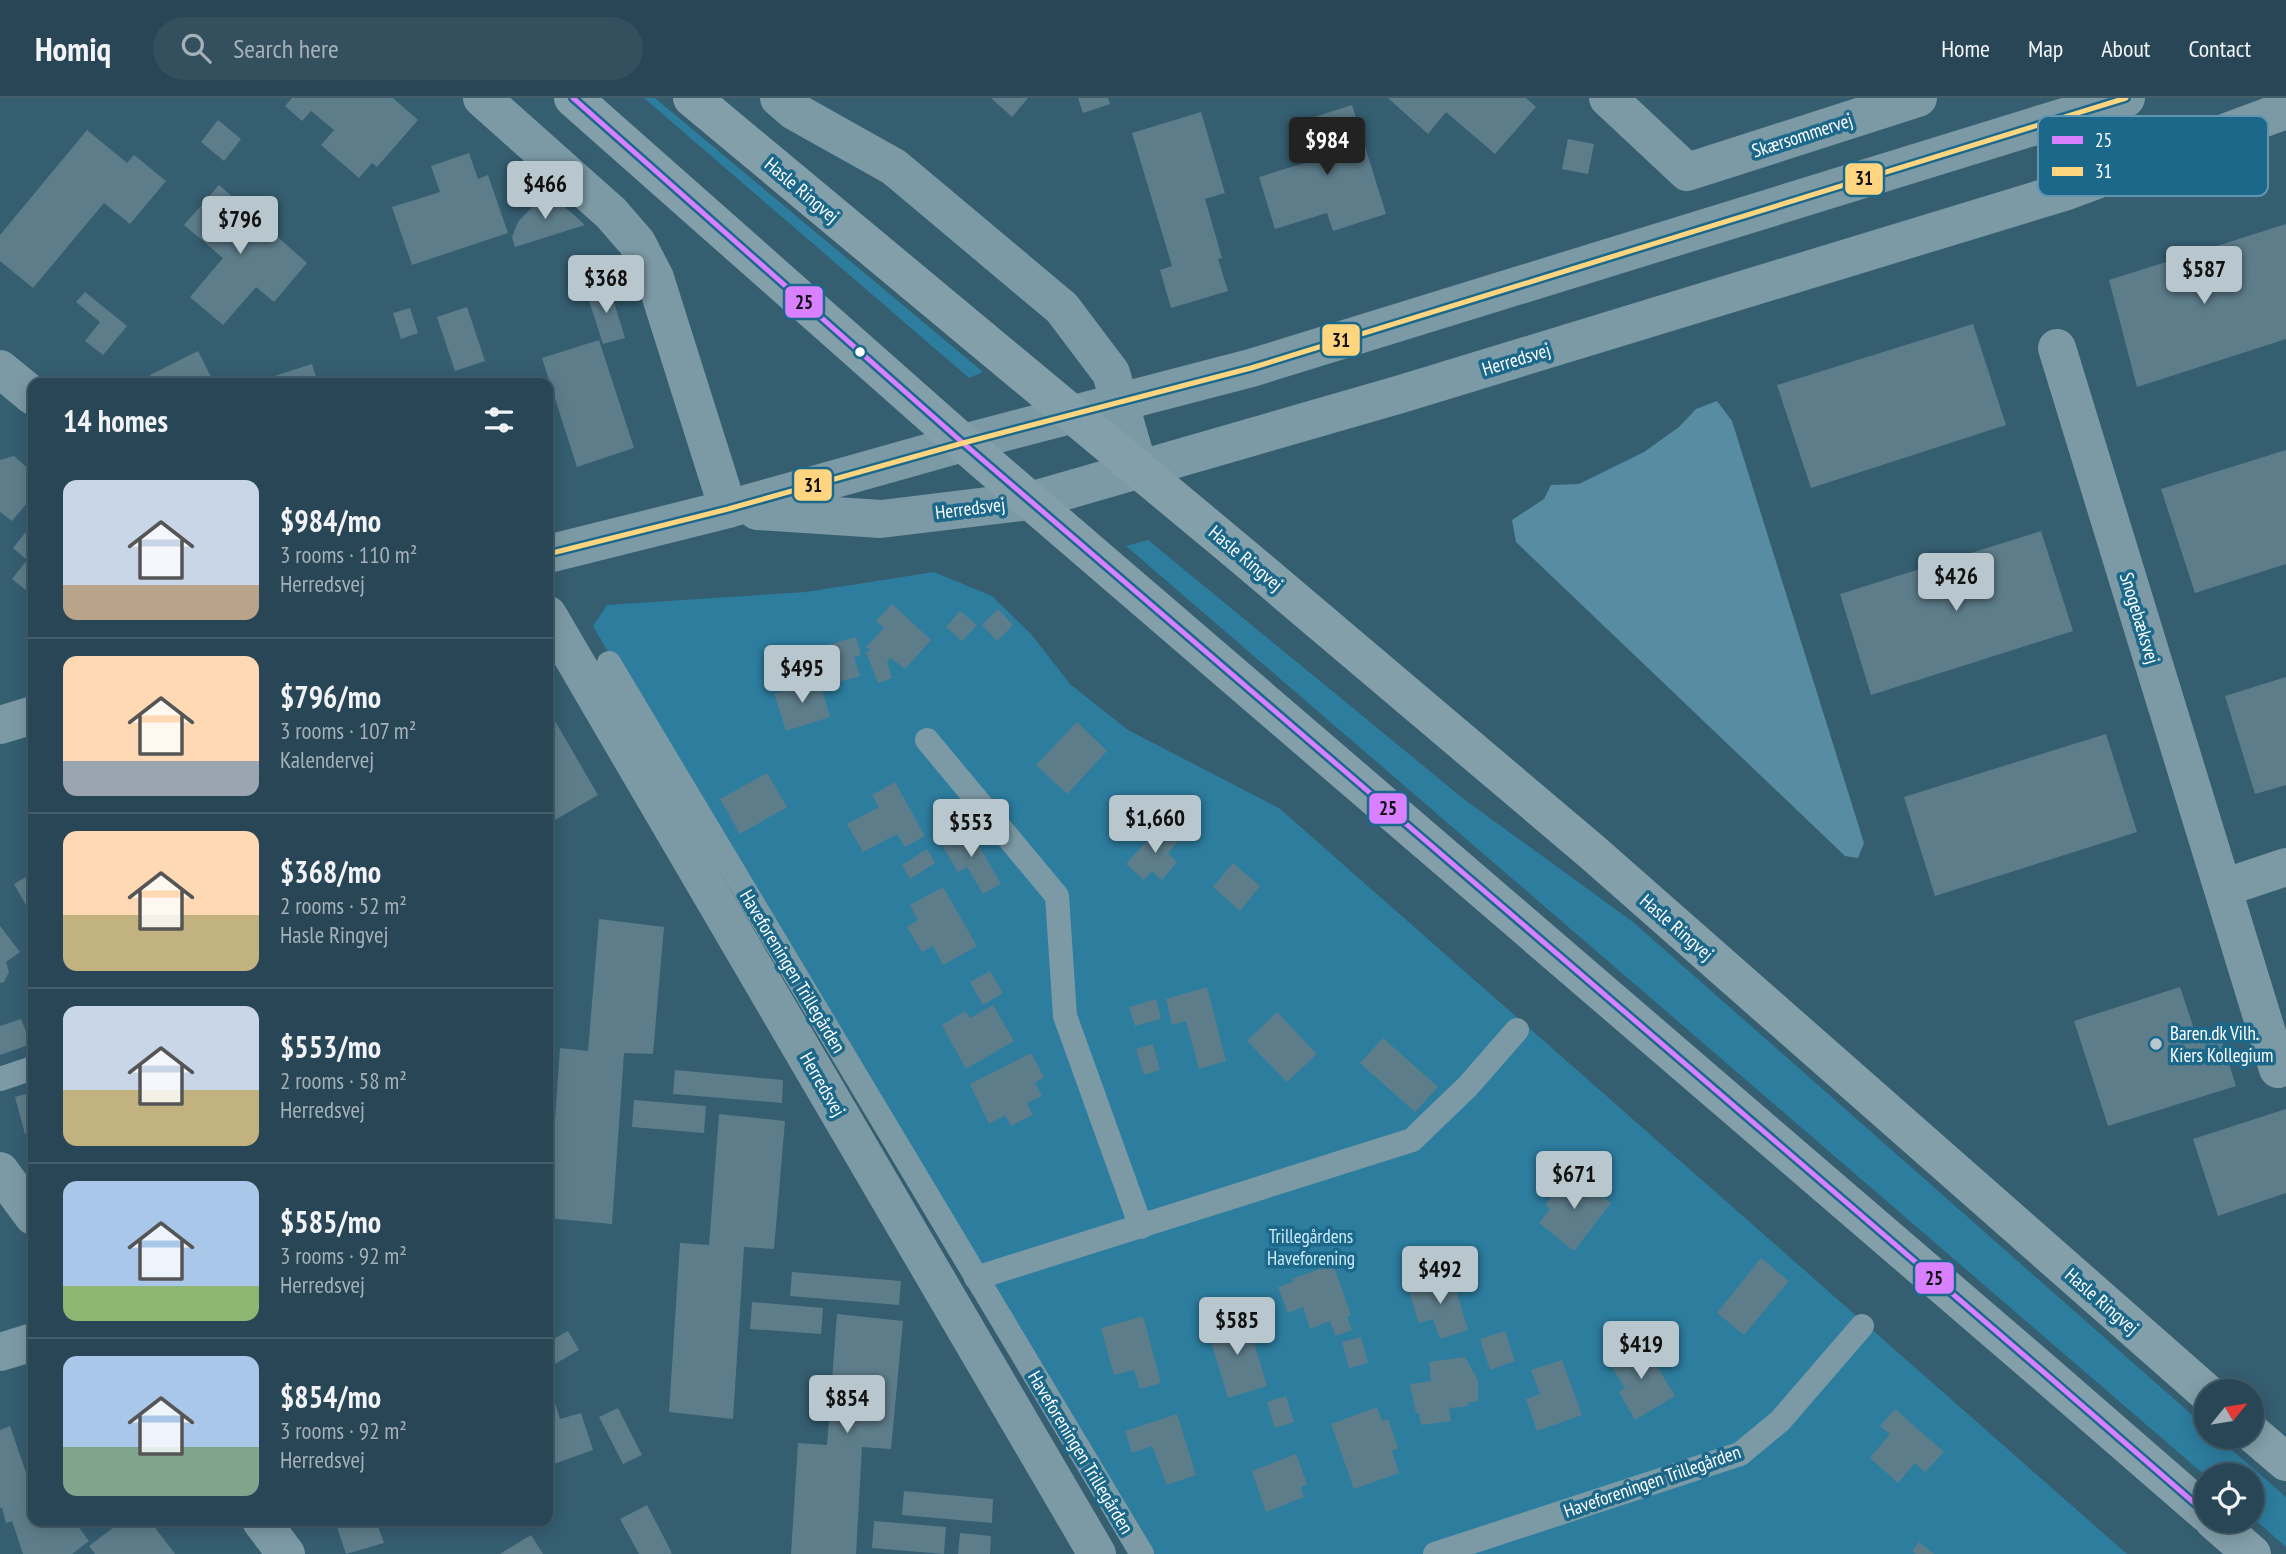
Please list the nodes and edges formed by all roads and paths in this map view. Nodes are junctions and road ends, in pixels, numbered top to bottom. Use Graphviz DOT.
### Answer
graph roads {
  1 [pos="482,98"];
  2 [pos="573,98"];
  3 [pos="692,98"];
  4 [pos="779,98"];
  5 [pos="1608,98"];
  6 [pos="1918,98"];
  7 [pos="2126,98"];
  8 [pos="2286,110"];
  9 [pos="2068,116"];
  10 [pos="2268,117"];
  11 [pos="2038,125"];
  12 [pos="2051,196"];
  13 [pos="2057,348"];
  14 [pos="0,369"];
  15 [pos="28,392"];
  16 [pos="1120,402"];
  17 [pos="1072,414"];
  18 [pos="963,443"];
  19 [pos="1139,470"];
  20 [pos="1030,501"];
  21 [pos="728,509"];
  22 [pos="553,554"];
  23 [pos="553,624"];
  24 [pos="609,663"];
  25 [pos="28,717"];
  26 [pos="0,725"];
  27 [pos="926,740"];
  28 [pos="2286,867"];
  29 [pos="2223,888"];
  30 [pos="1517,1030"];
  31 [pos="2278,1069"];
  32 [pos="28,1070"];
  33 [pos="0,1079"];
  34 [pos="0,1171"];
  35 [pos="28,1209"];
  36 [pos="1141,1227"];
  37 [pos="976,1278"];
  38 [pos="1862,1326"];
  39 [pos="28,1344"];
  40 [pos="0,1352"];
  41 [pos="2194,1382"];
  42 [pos="2264,1443"];
  43 [pos="2286,1462"];
  44 [pos="2194,1503"];
  45 [pos="265,1526"];
  46 [pos="2228,1533"];
  47 [pos="286,1554"];
  48 [pos="1097,1554"];
  49 [pos="1142,1554"];
  50 [pos="1435,1554"];
  51 [pos="2252,1554"];
  1 -- 21 [label="street"];
  2 -- 18 [label="main road"];
  3 -- 17 [label="main road, Hasle Ringvej"];
  4 -- 16 [label="street"];
  5 -- 6 [label="street, Skærsommervej"];
  7 -- 9 [label="street, Herredsvej"];
  8 -- 10 [label="street, Herredsvej"];
  11 -- 16 [label="street, Herredsvej"];
  12 -- 19 [label="street, Herredsvej"];
  13 -- 29 [label="street, Snogebæksvej"];
  14 -- 15 [label="street"];
  16 -- 17 [label="street, Herredsvej"];
  16 -- 19 [label="street"];
  17 -- 18 [label="street, Herredsvej"];
  17 -- 19 [label="main road, Hasle Ringvej"];
  18 -- 20 [label="main road"];
  18 -- 21 [label="street, Herredsvej"];
  19 -- 20 [label="street, Herredsvej"];
  19 -- 41 [label="main road, Hasle Ringvej"];
  20 -- 21 [label="street, Herredsvej"];
  20 -- 44 [label="main road"];
  21 -- 22 [label="street, Herredsvej"];
  23 -- 48 [label="street, Herredsvej"];
  24 -- 37 [label="lane, Haveforeningen Trillegården"];
  25 -- 26 [label="street"];
  27 -- 36 [label="lane"];
  28 -- 29 [label="street"];
  29 -- 31 [label="street, Snogebæksvej"];
  30 -- 36 [label="lane"];
  32 -- 33 [label="lane"];
  34 -- 35 [label="street"];
  36 -- 37 [label="lane"];
  37 -- 49 [label="lane, Haveforeningen Trillegården"];
  38 -- 50 [label="lane, Haveforeningen Trillegården"];
  39 -- 40 [label="street"];
  42 -- 43 [label="main road"];
  45 -- 47 [label="street"];
  46 -- 51 [label="main road"];
}
